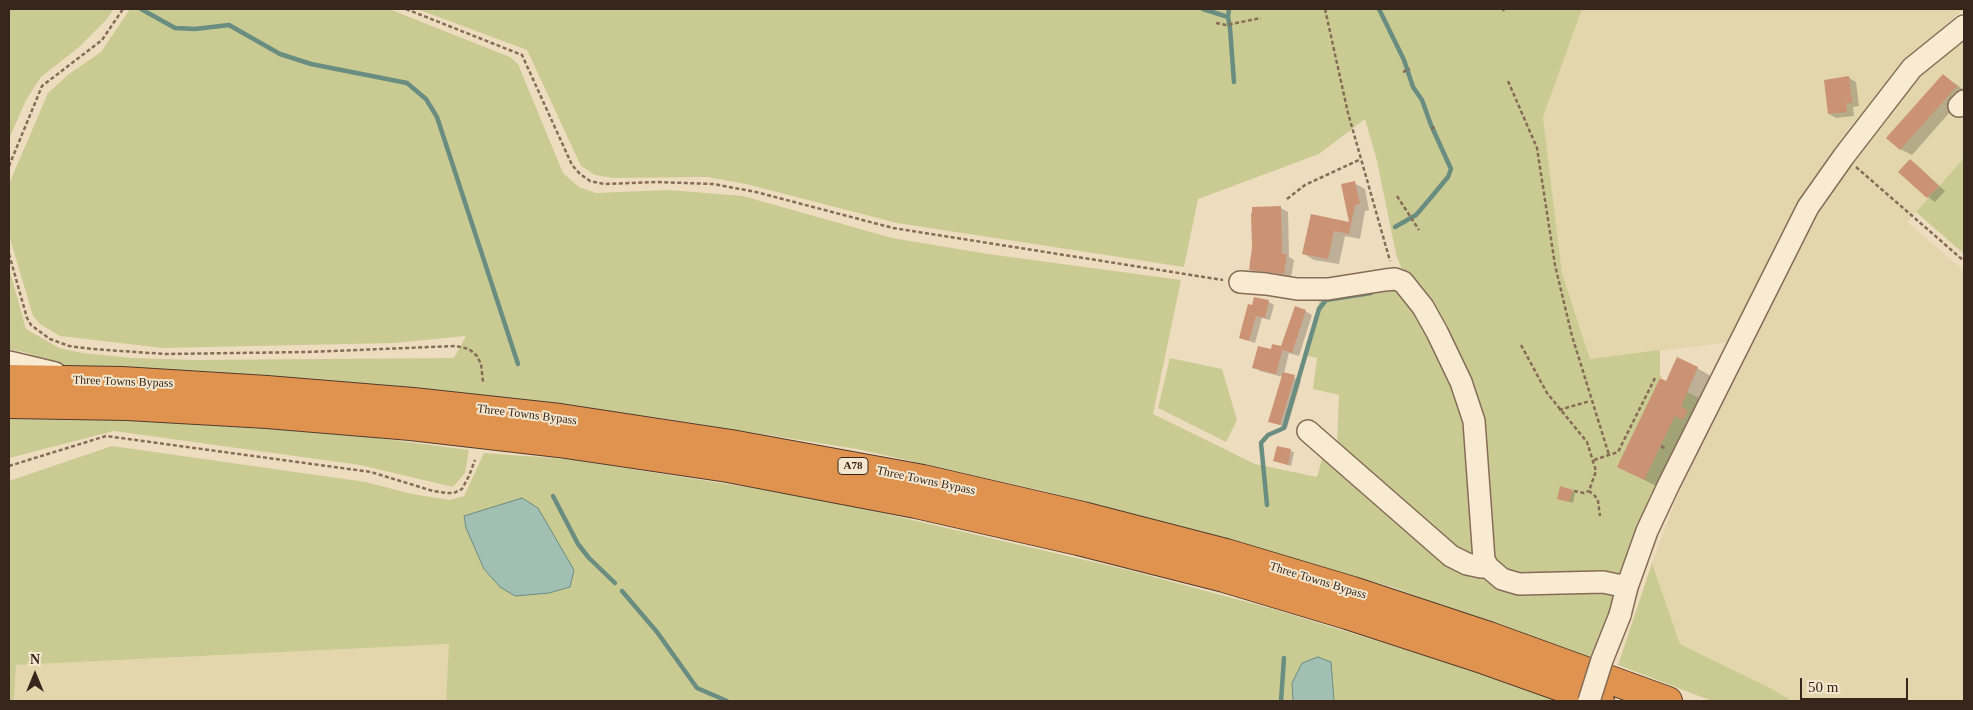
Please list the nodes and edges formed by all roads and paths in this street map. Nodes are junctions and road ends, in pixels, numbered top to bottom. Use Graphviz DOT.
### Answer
graph roads {
  1 [pos="123,9"];
  2 [pos="406,9"];
  3 [pos="1325,9"];
  4 [pos="1261,18"];
  5 [pos="1216,23"];
  6 [pos="1964,26"];
  7 [pos="1410,69"];
  8 [pos="1403,72"];
  9 [pos="1508,81"];
  10 [pos="1435,126"];
  11 [pos="1430,129"];
  12 [pos="1844,156"];
  13 [pos="1361,159"];
  14 [pos="9,166"];
  15 [pos="1397,196"];
  16 [pos="1287,199"];
  17 [pos="1418,229"];
  18 [pos="9,254"];
  19 [pos="1964,261"];
  20 [pos="1395,279"];
  21 [pos="1240,282"];
  22 [pos="1522,345"];
  23 [pos="9,362"];
  24 [pos="1656,376"];
  25 [pos="9,379"];
  26 [pos="82,380"];
  27 [pos="483,382"];
  28 [pos="1590,401"];
  29 [pos="9,404"];
  30 [pos="1560,410"];
  31 [pos="1308,431"];
  32 [pos="1609,455"];
  33 [pos="475,460"];
  34 [pos="1594,460"];
  35 [pos="9,466"];
  36 [pos="1574,491"];
  37 [pos="1589,492"];
  38 [pos="1600,516"];
  39 [pos="1488,566"];
  40 [pos="1627,588"];
  41 [pos="1589,701"];
  42 [pos="1600,701"];
  43 [pos="1668,701"];
  1 -- 14 [label="path"];
  2 -- 21 [label="path"];
  3 -- 13 [label="path"];
  4 -- 5 [label="path"];
  6 -- 12 [label="street"];
  7 -- 8 [label="path"];
  9 -- 32 [label="path"];
  10 -- 11 [label="path"];
  12 -- 19 [label="path"];
  12 -- 40 [label="street"];
  13 -- 16 [label="path"];
  13 -- 20 [label="path"];
  15 -- 17 [label="path"];
  18 -- 27 [label="path"];
  20 -- 21 [label="street"];
  20 -- 39 [label="street"];
  22 -- 30 [label="path"];
  23 -- 26 [label="street"];
  24 -- 32 [label="path"];
  25 -- 26 [label="highway, Three Towns Bypass / A78"];
  26 -- 43 [label="highway, Three Towns Bypass / A78"];
  28 -- 30 [label="path"];
  29 -- 42 [label="highway, Three Towns Bypass / A78"];
  30 -- 34 [label="path"];
  31 -- 39 [label="street"];
  32 -- 34 [label="path"];
  33 -- 35 [label="path"];
  34 -- 37 [label="path"];
  36 -- 37 [label="path"];
  37 -- 38 [label="path"];
  39 -- 40 [label="street"];
  40 -- 41 [label="street, bridge"];
}
